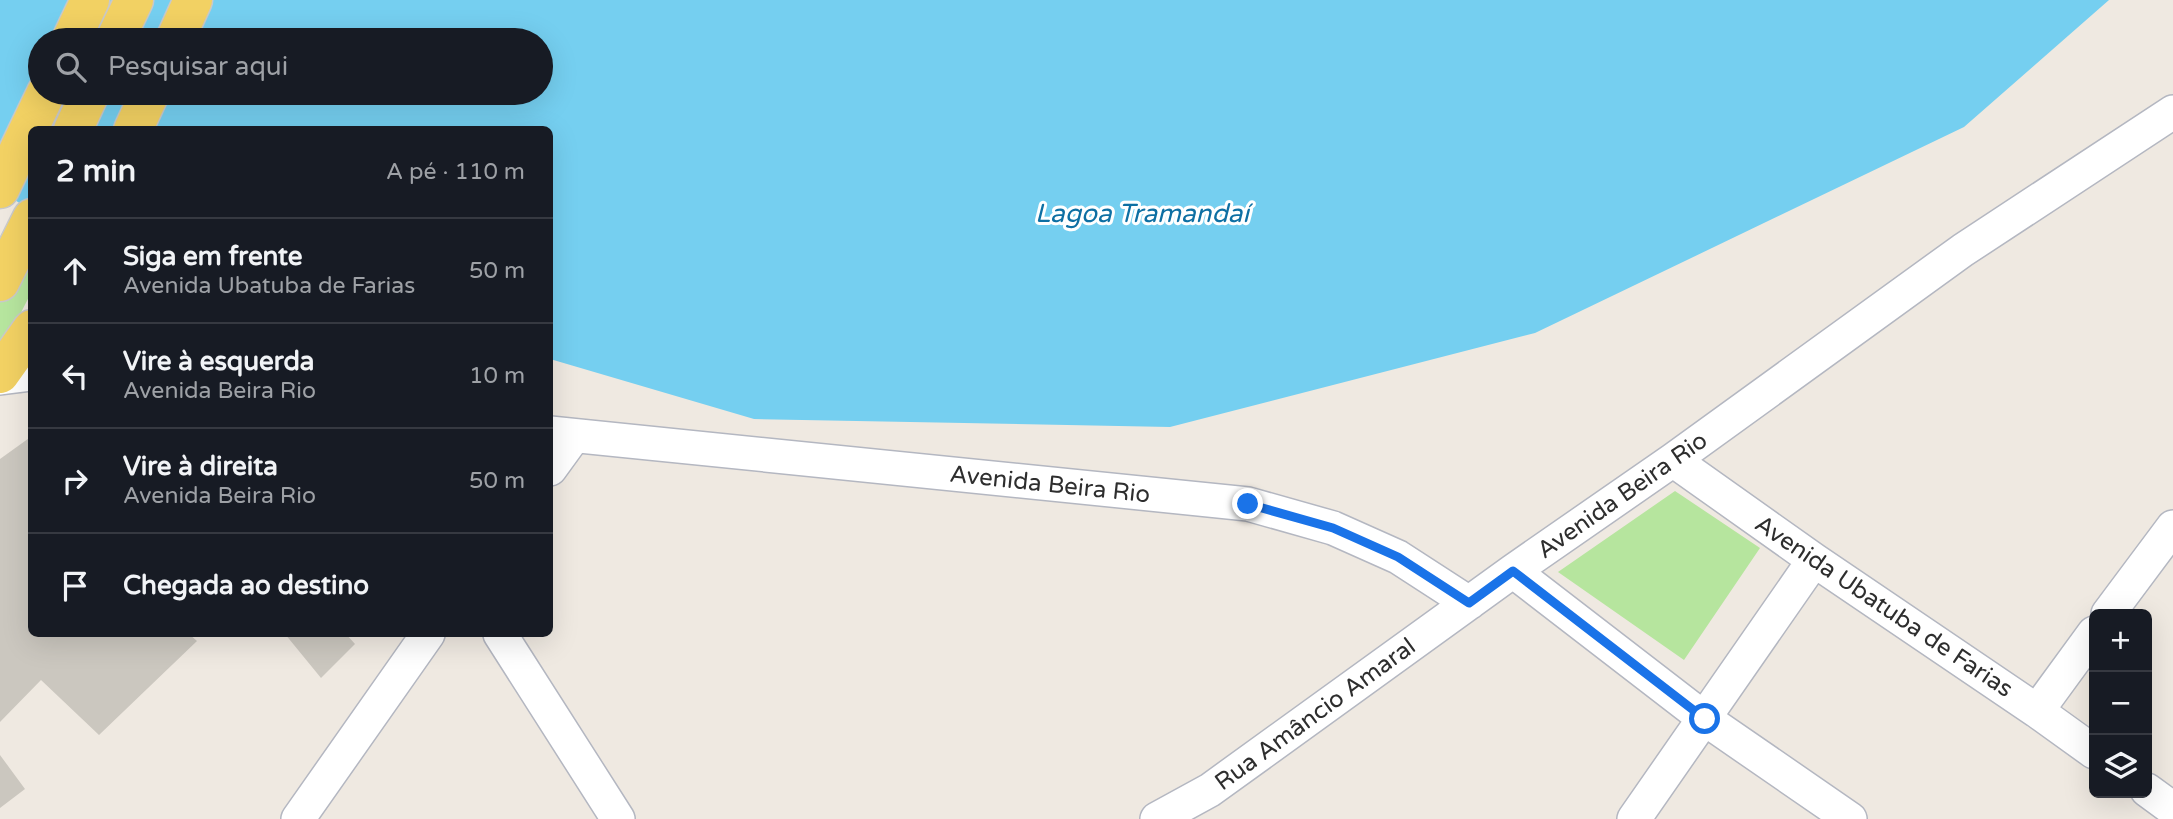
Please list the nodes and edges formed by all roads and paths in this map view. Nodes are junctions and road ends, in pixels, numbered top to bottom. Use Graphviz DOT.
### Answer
graph roads {
  1 [pos="90,0"];
  2 [pos="134,0"];
  3 [pos="194,0"];
  4 [pos="77,28"];
  5 [pos="121,28"];
  6 [pos="181,28"];
  7 [pos="40,105"];
  8 [pos="84,105"];
  9 [pos="144,105"];
  10 [pos="2173,112"];
  11 [pos="30,126"];
  12 [pos="75,126"];
  13 [pos="135,126"];
  14 [pos="28,131"];
  15 [pos="0,189"];
  16 [pos="28,226"];
  17 [pos="0,282"];
  18 [pos="28,335"];
  19 [pos="28,374"];
  20 [pos="0,376"];
  21 [pos="562,435"];
  22 [pos="553,460"];
  23 [pos="1673,460"];
  24 [pos="2173,527"];
  25 [pos="1814,560"];
  26 [pos="1513,571"];
  27 [pos="1469,603"];
  28 [pos="2112,609"];
  29 [pos="427,637"];
  30 [pos="502,637"];
  31 [pos="2089,640"];
  32 [pos="2037,711"];
  33 [pos="1705,719"];
  34 [pos="2089,748"];
  35 [pos="2152,794"];
  36 [pos="2173,809"];
  37 [pos="298,819"];
  38 [pos="618,819"];
  39 [pos="1157,819"];
  40 [pos="1634,819"];
  41 [pos="1850,819"];
  1 -- 4 [label="main road"];
  2 -- 5 [label="main road"];
  3 -- 6 [label="main road"];
  7 -- 11 [label="main road"];
  8 -- 12 [label="main road"];
  9 -- 13 [label="main road"];
  10 -- 23 [label="street, Avenida Beira Rio"];
  14 -- 15 [label="main road"];
  16 -- 17 [label="main road"];
  18 -- 20 [label="main road"];
  19 -- 20 [label="street"];
  21 -- 22 [label="street"];
  21 -- 27 [label="street, Avenida Beira Rio"];
  23 -- 25 [label="street, Avenida Ubatuba de Farias"];
  23 -- 26 [label="street, Avenida Beira Rio"];
  24 -- 28 [label="street"];
  25 -- 32 [label="street, Avenida Ubatuba de Farias"];
  25 -- 33 [label="street"];
  26 -- 27 [label="street, Avenida Beira Rio"];
  26 -- 33 [label="street"];
  27 -- 39 [label="street, Rua Amâncio Amaral"];
  29 -- 37 [label="street"];
  30 -- 38 [label="street"];
  31 -- 32 [label="street"];
  32 -- 34 [label="street, Avenida Ubatuba de Farias"];
  33 -- 40 [label="street"];
  33 -- 41 [label="street"];
  35 -- 36 [label="street"];
}
